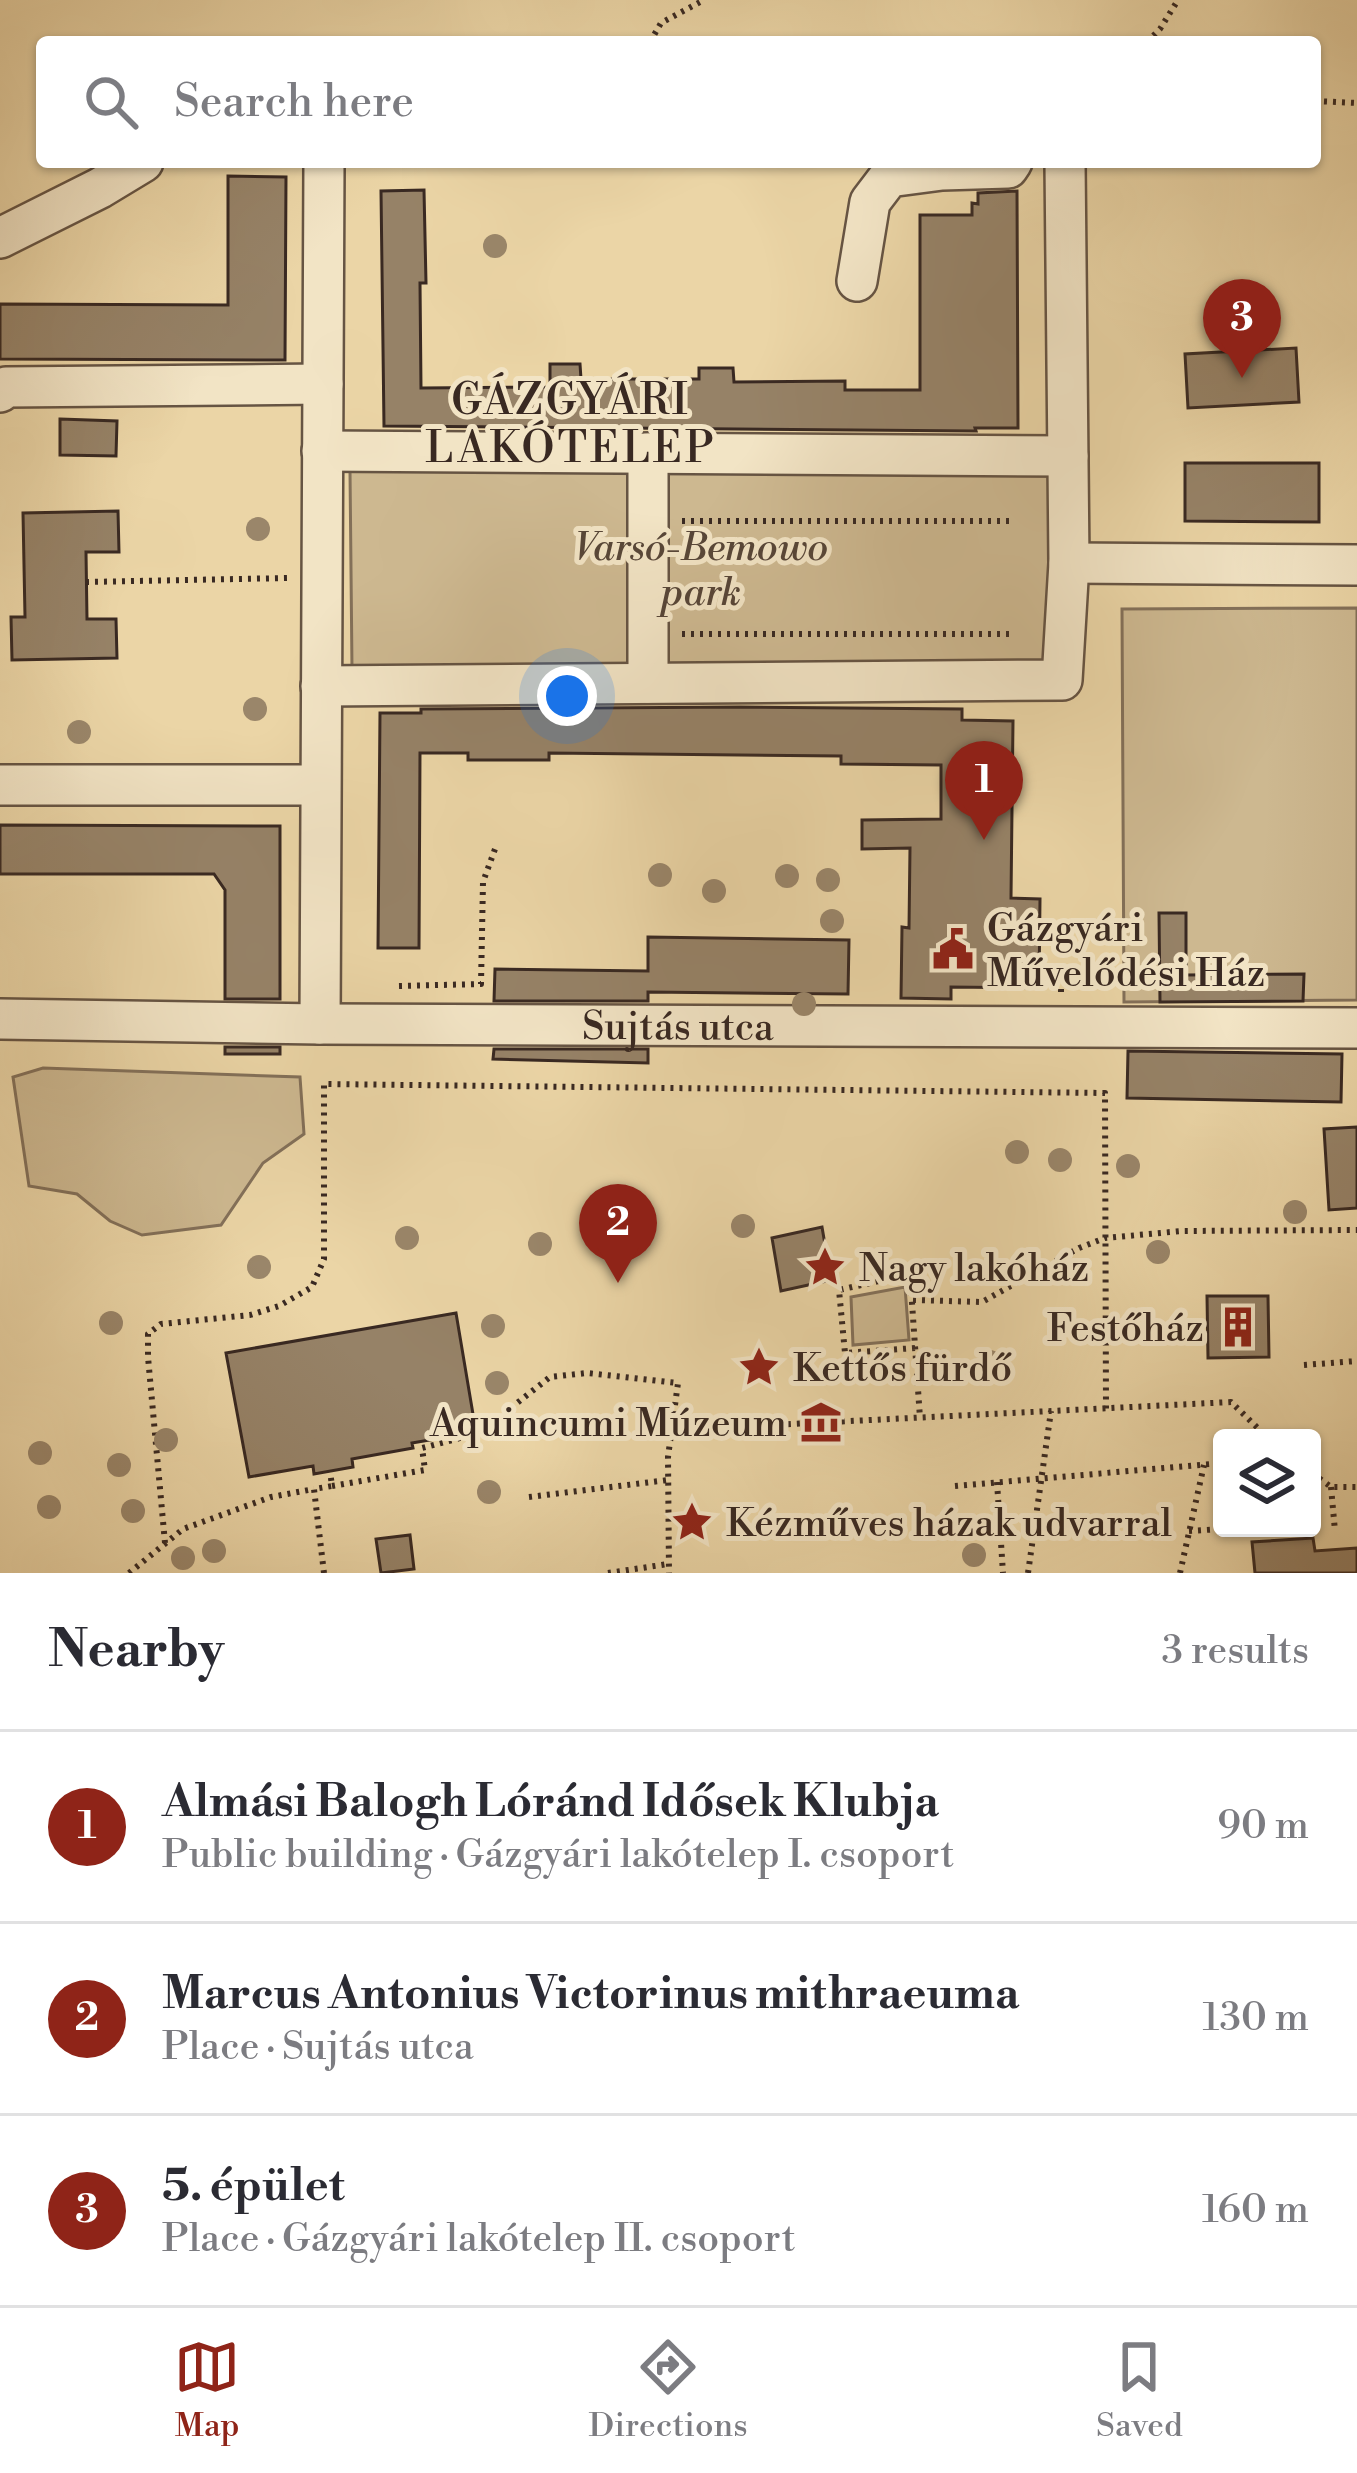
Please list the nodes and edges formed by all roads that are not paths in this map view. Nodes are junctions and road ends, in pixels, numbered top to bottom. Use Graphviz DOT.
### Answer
graph roads {
  1 [pos="133,168"];
  2 [pos="324,168"];
  3 [pos="1009,168"];
  4 [pos="1065,168"];
  5 [pos="0,238"];
  6 [pos="857,281"];
  7 [pos="322,383"];
  8 [pos="0,392"];
  9 [pos="322,452"];
  10 [pos="648,453"];
  11 [pos="1068,456"];
  12 [pos="1069,563"];
  13 [pos="1357,565"];
  14 [pos="648,683"];
  15 [pos="321,686"];
  16 [pos="0,784"];
  17 [pos="320,785"];
  18 [pos="0,1019"];
  19 [pos="320,1024"];
  20 [pos="1357,1028"];
  1 -- 5 [label="street"];
  2 -- 7 [label="street"];
  3 -- 6 [label="street"];
  4 -- 11 [label="street"];
  7 -- 8 [label="street"];
  7 -- 9 [label="street"];
  9 -- 10 [label="street"];
  9 -- 15 [label="street"];
  10 -- 11 [label="street"];
  10 -- 14 [label="street"];
  11 -- 12 [label="street"];
  12 -- 13 [label="street"];
  12 -- 14 [label="street"];
  14 -- 15 [label="street"];
  15 -- 17 [label="street"];
  16 -- 17 [label="street"];
  17 -- 19 [label="street"];
  18 -- 19 [label="street, Sujtás utca"];
  19 -- 20 [label="street, Sujtás utca"];
}
